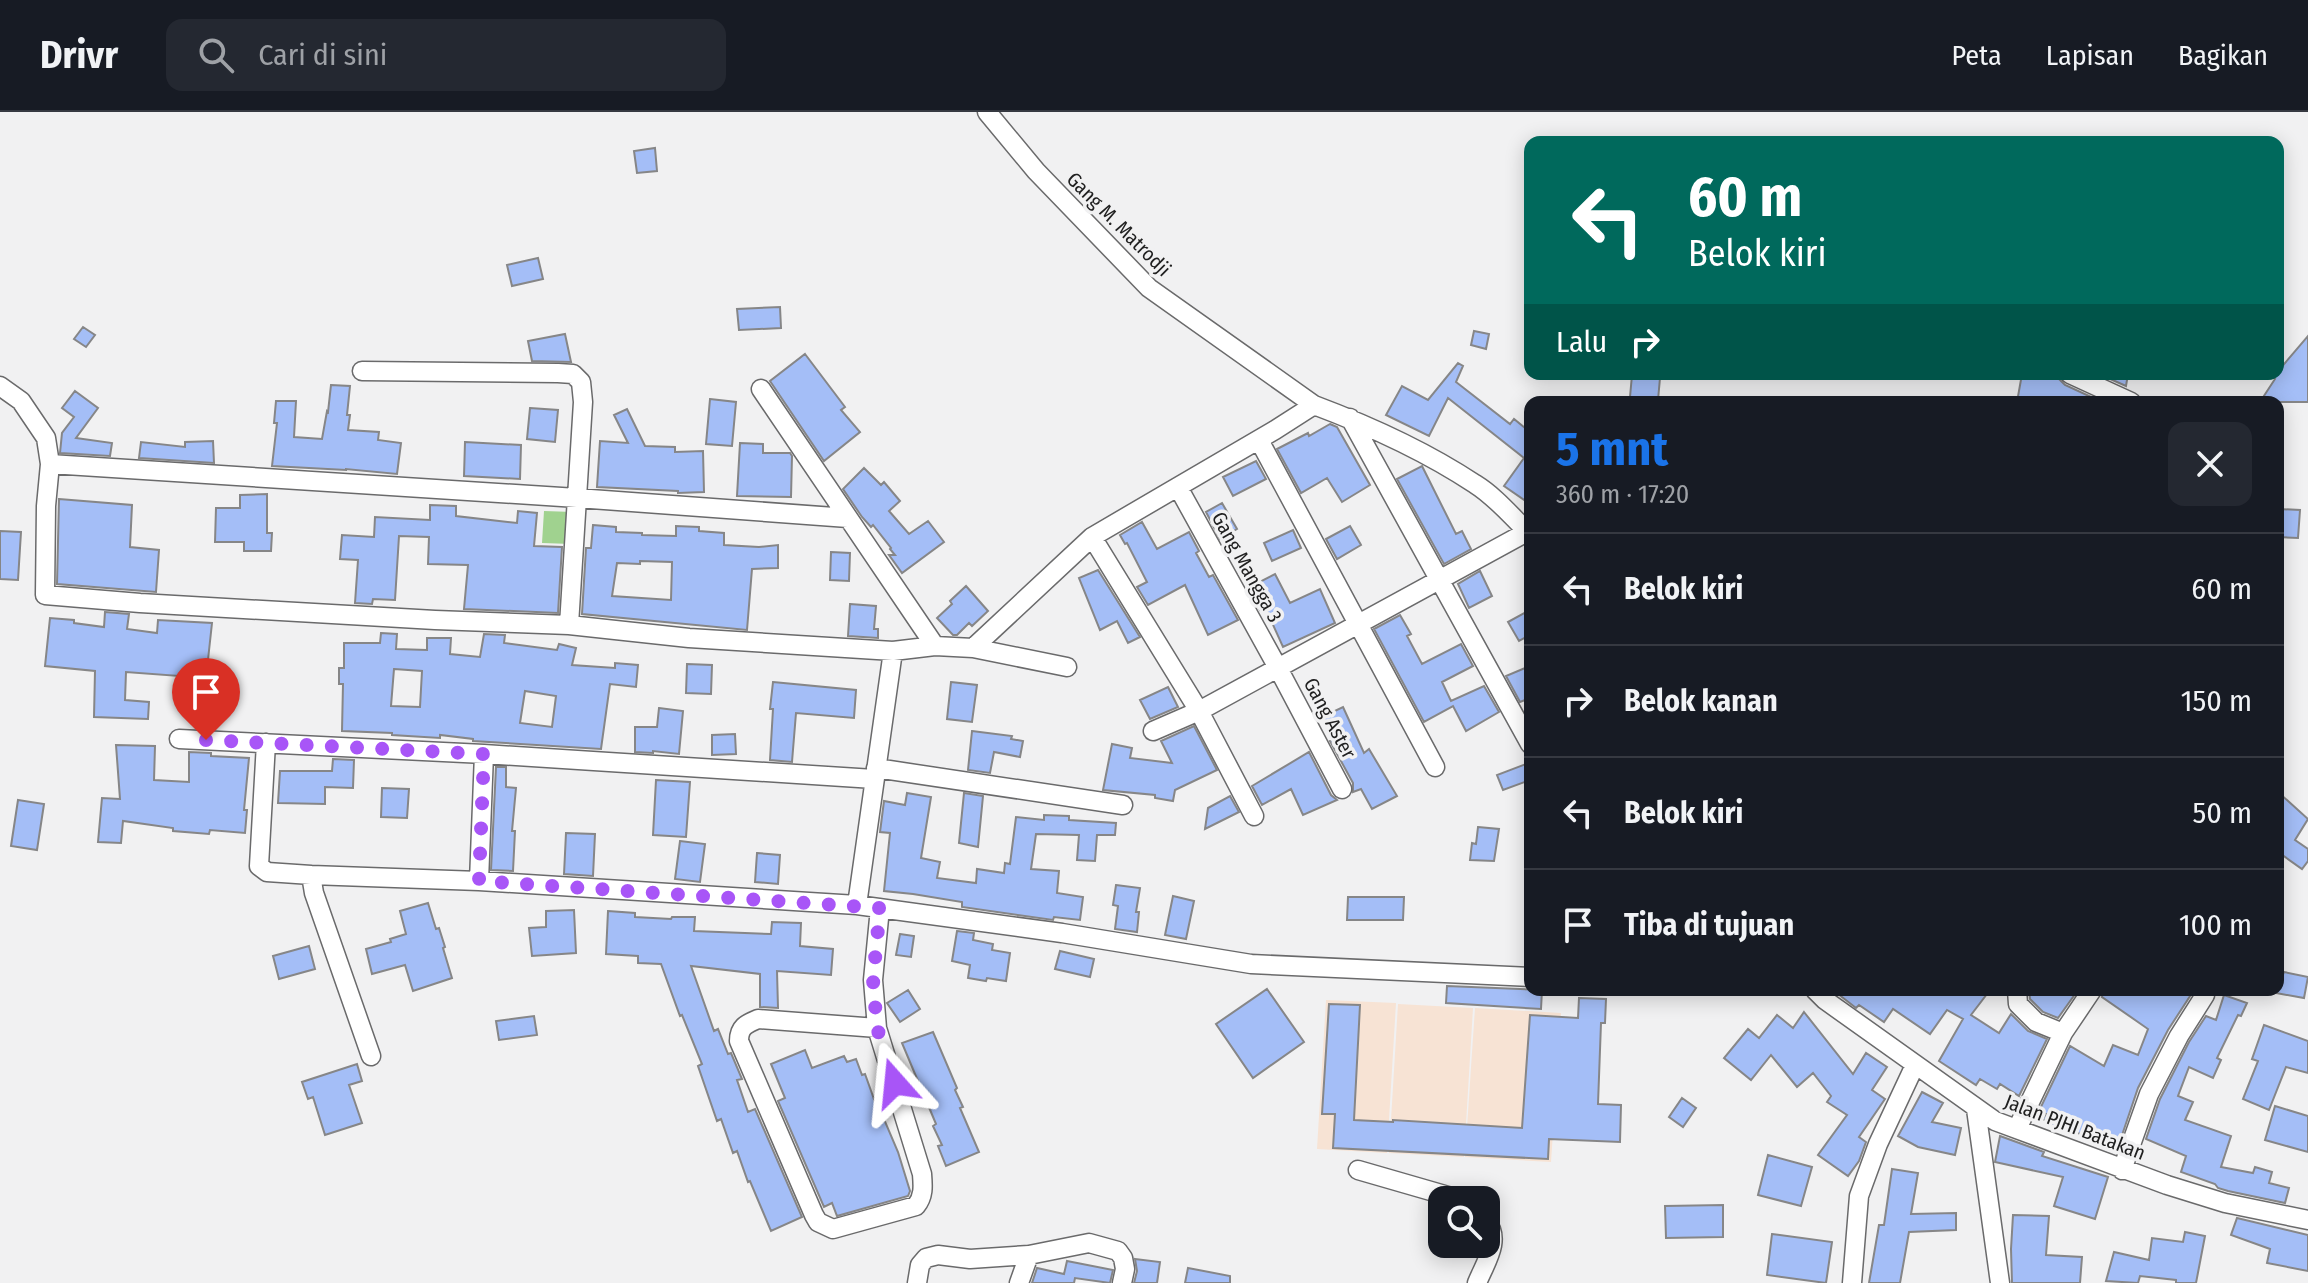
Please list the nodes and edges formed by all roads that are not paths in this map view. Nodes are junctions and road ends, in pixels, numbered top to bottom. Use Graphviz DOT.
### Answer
graph roads {
  1 [pos="987,112"];
  2 [pos="362,371"];
  3 [pos="2083,380"];
  4 [pos="0,386"];
  5 [pos="761,389"];
  6 [pos="2118,396"];
  7 [pos="1314,405"];
  8 [pos="1350,418"];
  9 [pos="1259,440"];
  10 [pos="50,464"];
  11 [pos="1178,487"];
  12 [pos="577,498"];
  13 [pos="848,518"];
  14 [pos="1524,528"];
  15 [pos="1524,536"];
  16 [pos="1092,537"];
  17 [pos="1440,580"];
  18 [pos="1358,624"];
  19 [pos="569,625"];
  20 [pos="935,646"];
  21 [pos="973,648"];
  22 [pos="893,651"];
  23 [pos="1067,667"];
  24 [pos="1278,668"];
  25 [pos="1199,711"];
  26 [pos="1153,731"];
  27 [pos="1524,733"];
  28 [pos="179,739"];
  29 [pos="266,743"];
  30 [pos="484,754"];
  31 [pos="1435,767"];
  32 [pos="875,773"];
  33 [pos="1342,789"];
  34 [pos="1123,805"];
  35 [pos="1254,816"];
  36 [pos="311,875"];
  37 [pos="479,881"];
  38 [pos="857,905"];
  39 [pos="880,908"];
  40 [pos="1524,977"];
  41 [pos="1827,996"];
  42 [pos="2017,996"];
  43 [pos="2088,996"];
  44 [pos="2204,996"];
  45 [pos="877,1028"];
  46 [pos="2063,1033"];
  47 [pos="371,1056"];
  48 [pos="1915,1065"];
  49 [pos="1976,1109"];
  50 [pos="2017,1129"];
  51 [pos="1358,1170"];
  52 [pos="2122,1170"];
  53 [pos="1428,1190"];
  54 [pos="2308,1220"];
  55 [pos="1029,1255"];
  56 [pos="1488,1258"];
  57 [pos="917,1283"];
  58 [pos="1019,1283"];
  59 [pos="1122,1283"];
  60 [pos="1477,1283"];
  61 [pos="1852,1283"];
  62 [pos="2000,1283"];
  1 -- 7 [label="street, Gang M. Matrodji"];
  2 -- 12 [label="street"];
  3 -- 6 [label="street"];
  4 -- 10 [label="street"];
  5 -- 13 [label="street"];
  7 -- 8 [label="street, Gang M. Matrodji"];
  7 -- 9 [label="street"];
  8 -- 14 [label="street, Gang M. Matrodji"];
  8 -- 17 [label="street"];
  9 -- 11 [label="street"];
  9 -- 18 [label="street"];
  10 -- 12 [label="street"];
  10 -- 19 [label="street"];
  11 -- 16 [label="street"];
  11 -- 24 [label="street, Gang Mangga 3"];
  12 -- 13 [label="street"];
  12 -- 19 [label="street"];
  13 -- 20 [label="street"];
  15 -- 17 [label="street"];
  16 -- 21 [label="street"];
  16 -- 25 [label="street"];
  17 -- 18 [label="street"];
  17 -- 27 [label="street"];
  18 -- 24 [label="street"];
  18 -- 31 [label="street"];
  19 -- 22 [label="street"];
  20 -- 21 [label="street"];
  20 -- 22 [label="street"];
  21 -- 23 [label="street"];
  22 -- 32 [label="street"];
  24 -- 25 [label="street"];
  24 -- 33 [label="street, Gang Aster"];
  25 -- 26 [label="street"];
  25 -- 35 [label="street"];
  28 -- 29 [label="street"];
  29 -- 30 [label="street"];
  29 -- 36 [label="street"];
  30 -- 32 [label="street"];
  30 -- 37 [label="street"];
  32 -- 34 [label="street"];
  32 -- 38 [label="street"];
  36 -- 37 [label="street"];
  36 -- 47 [label="street"];
  37 -- 38 [label="street"];
  38 -- 39 [label="street"];
  39 -- 40 [label="street"];
  39 -- 45 [label="street"];
  41 -- 48 [label="street, Jalan PJHI Batakan"];
  42 -- 46 [label="street"];
  43 -- 46 [label="street"];
  44 -- 52 [label="street"];
  45 -- 45 [label="street"];
  46 -- 50 [label="street"];
  48 -- 49 [label="street, Jalan PJHI Batakan"];
  48 -- 61 [label="street"];
  49 -- 50 [label="street, Jalan PJHI Batakan"];
  49 -- 62 [label="street"];
  50 -- 52 [label="street, Jalan PJHI Batakan"];
  51 -- 53 [label="street"];
  52 -- 54 [label="street, Jalan PJHI Batakan"];
  55 -- 57 [label="street"];
  55 -- 58 [label="street"];
  55 -- 59 [label="street"];
  56 -- 60 [label="street"];
}
